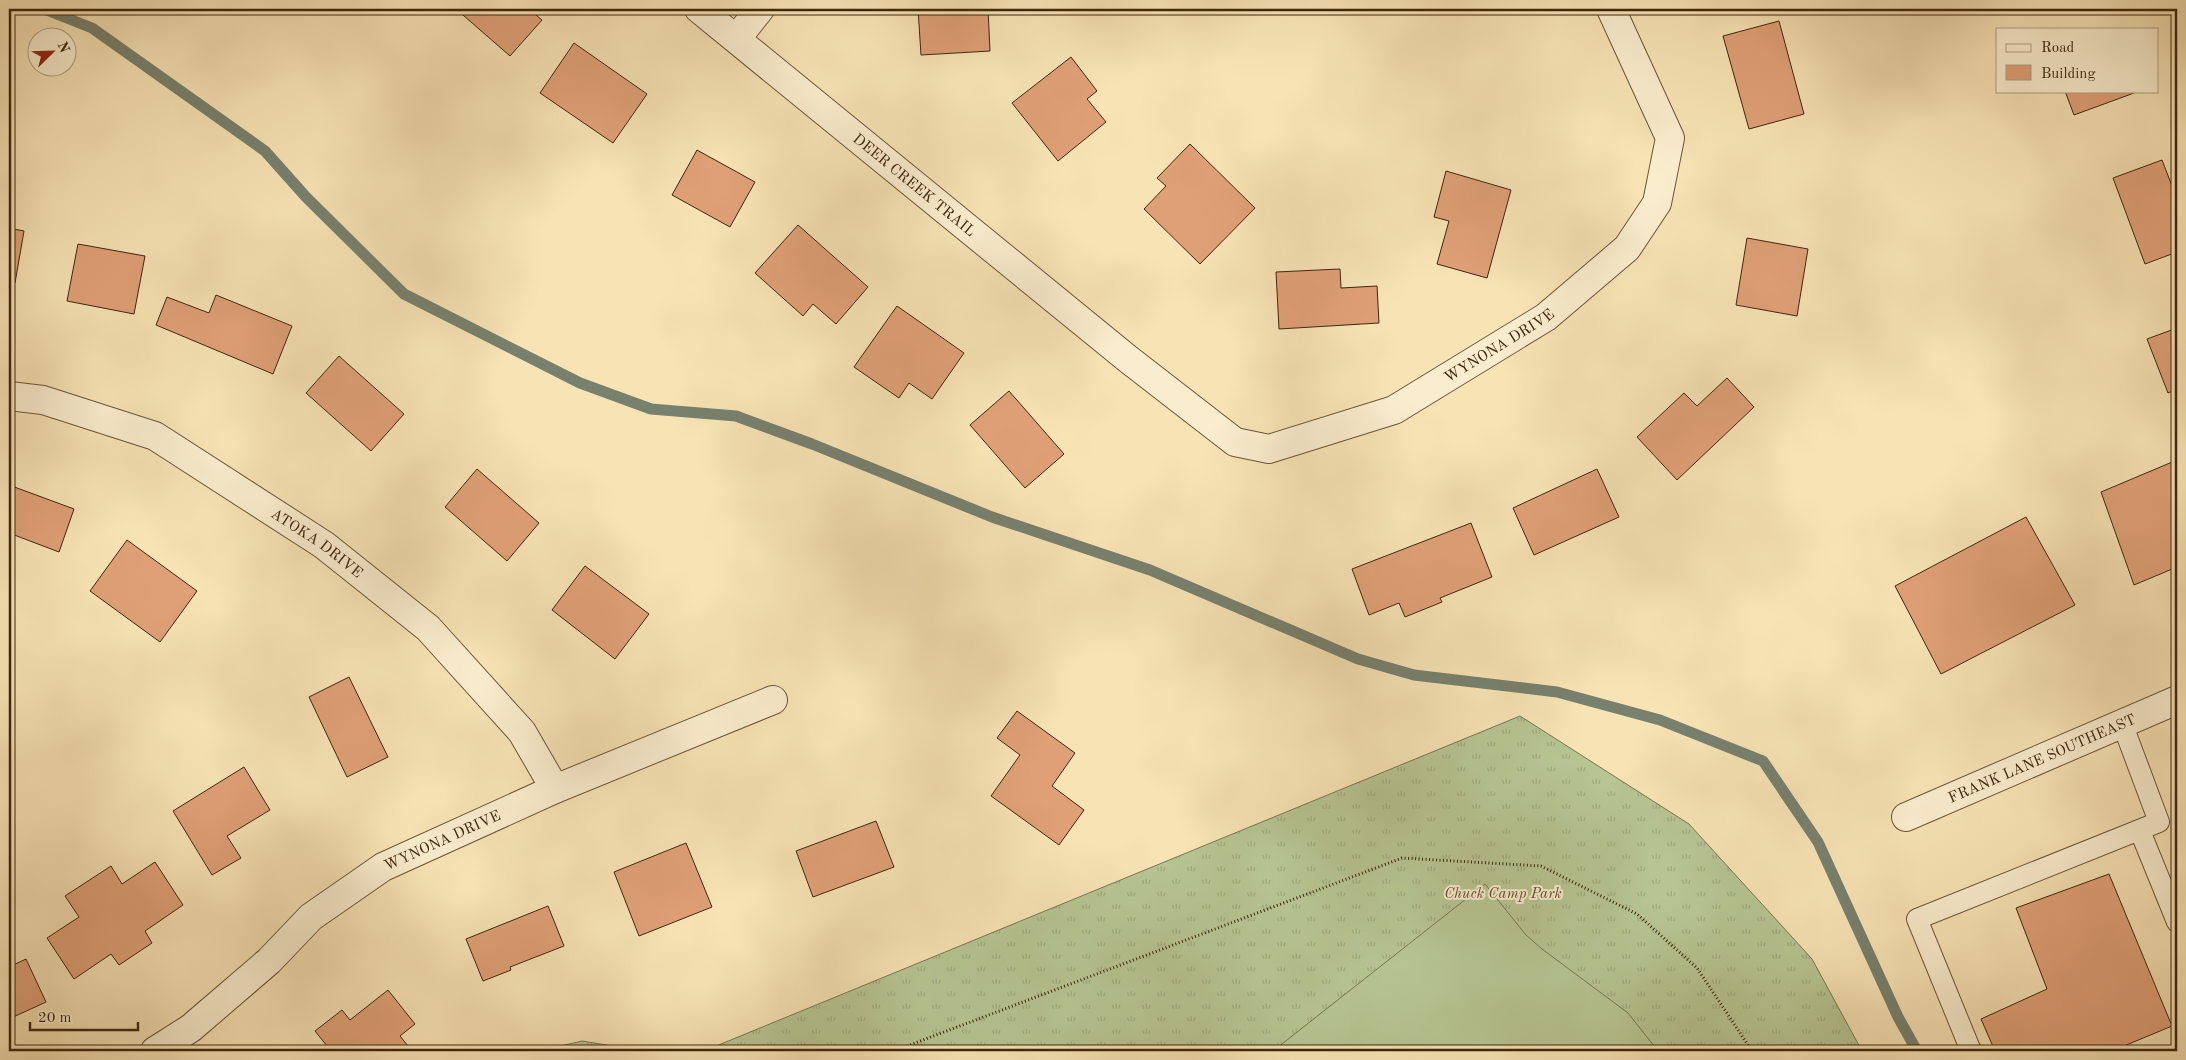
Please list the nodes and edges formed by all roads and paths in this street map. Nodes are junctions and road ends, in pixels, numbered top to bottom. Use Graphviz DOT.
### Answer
graph roads {
  1 [pos="699,9"];
  2 [pos="760,9"];
  3 [pos="1611,9"];
  4 [pos="737,38"];
  5 [pos="1128,359"];
  6 [pos="9,396"];
  7 [pos="773,700"];
  8 [pos="2177,700"];
  9 [pos="2122,723"];
  10 [pos="555,789"];
  11 [pos="1906,817"];
  12 [pos="2140,831"];
  13 [pos="2177,922"];
  14 [pos="155,1051"];
  15 [pos="894,1051"];
  16 [pos="1752,1051"];
  17 [pos="1971,1051"];
  1 -- 4 [label="street, DEER CREEK TRAIL"];
  2 -- 4 [label="street"];
  3 -- 5 [label="street, WYNONA DRIVE"];
  4 -- 5 [label="street, DEER CREEK TRAIL"];
  6 -- 10 [label="street, ATOKA DRIVE"];
  7 -- 10 [label="street, WYNONA DRIVE"];
  8 -- 9 [label="street, FRANK LANE SOUTHEAST"];
  9 -- 11 [label="street, FRANK LANE SOUTHEAST"];
  9 -- 12 [label="lane"];
  10 -- 14 [label="street, WYNONA DRIVE"];
  12 -- 13 [label="lane"];
  12 -- 17 [label="lane"];
  15 -- 16 [label="path"];
}
